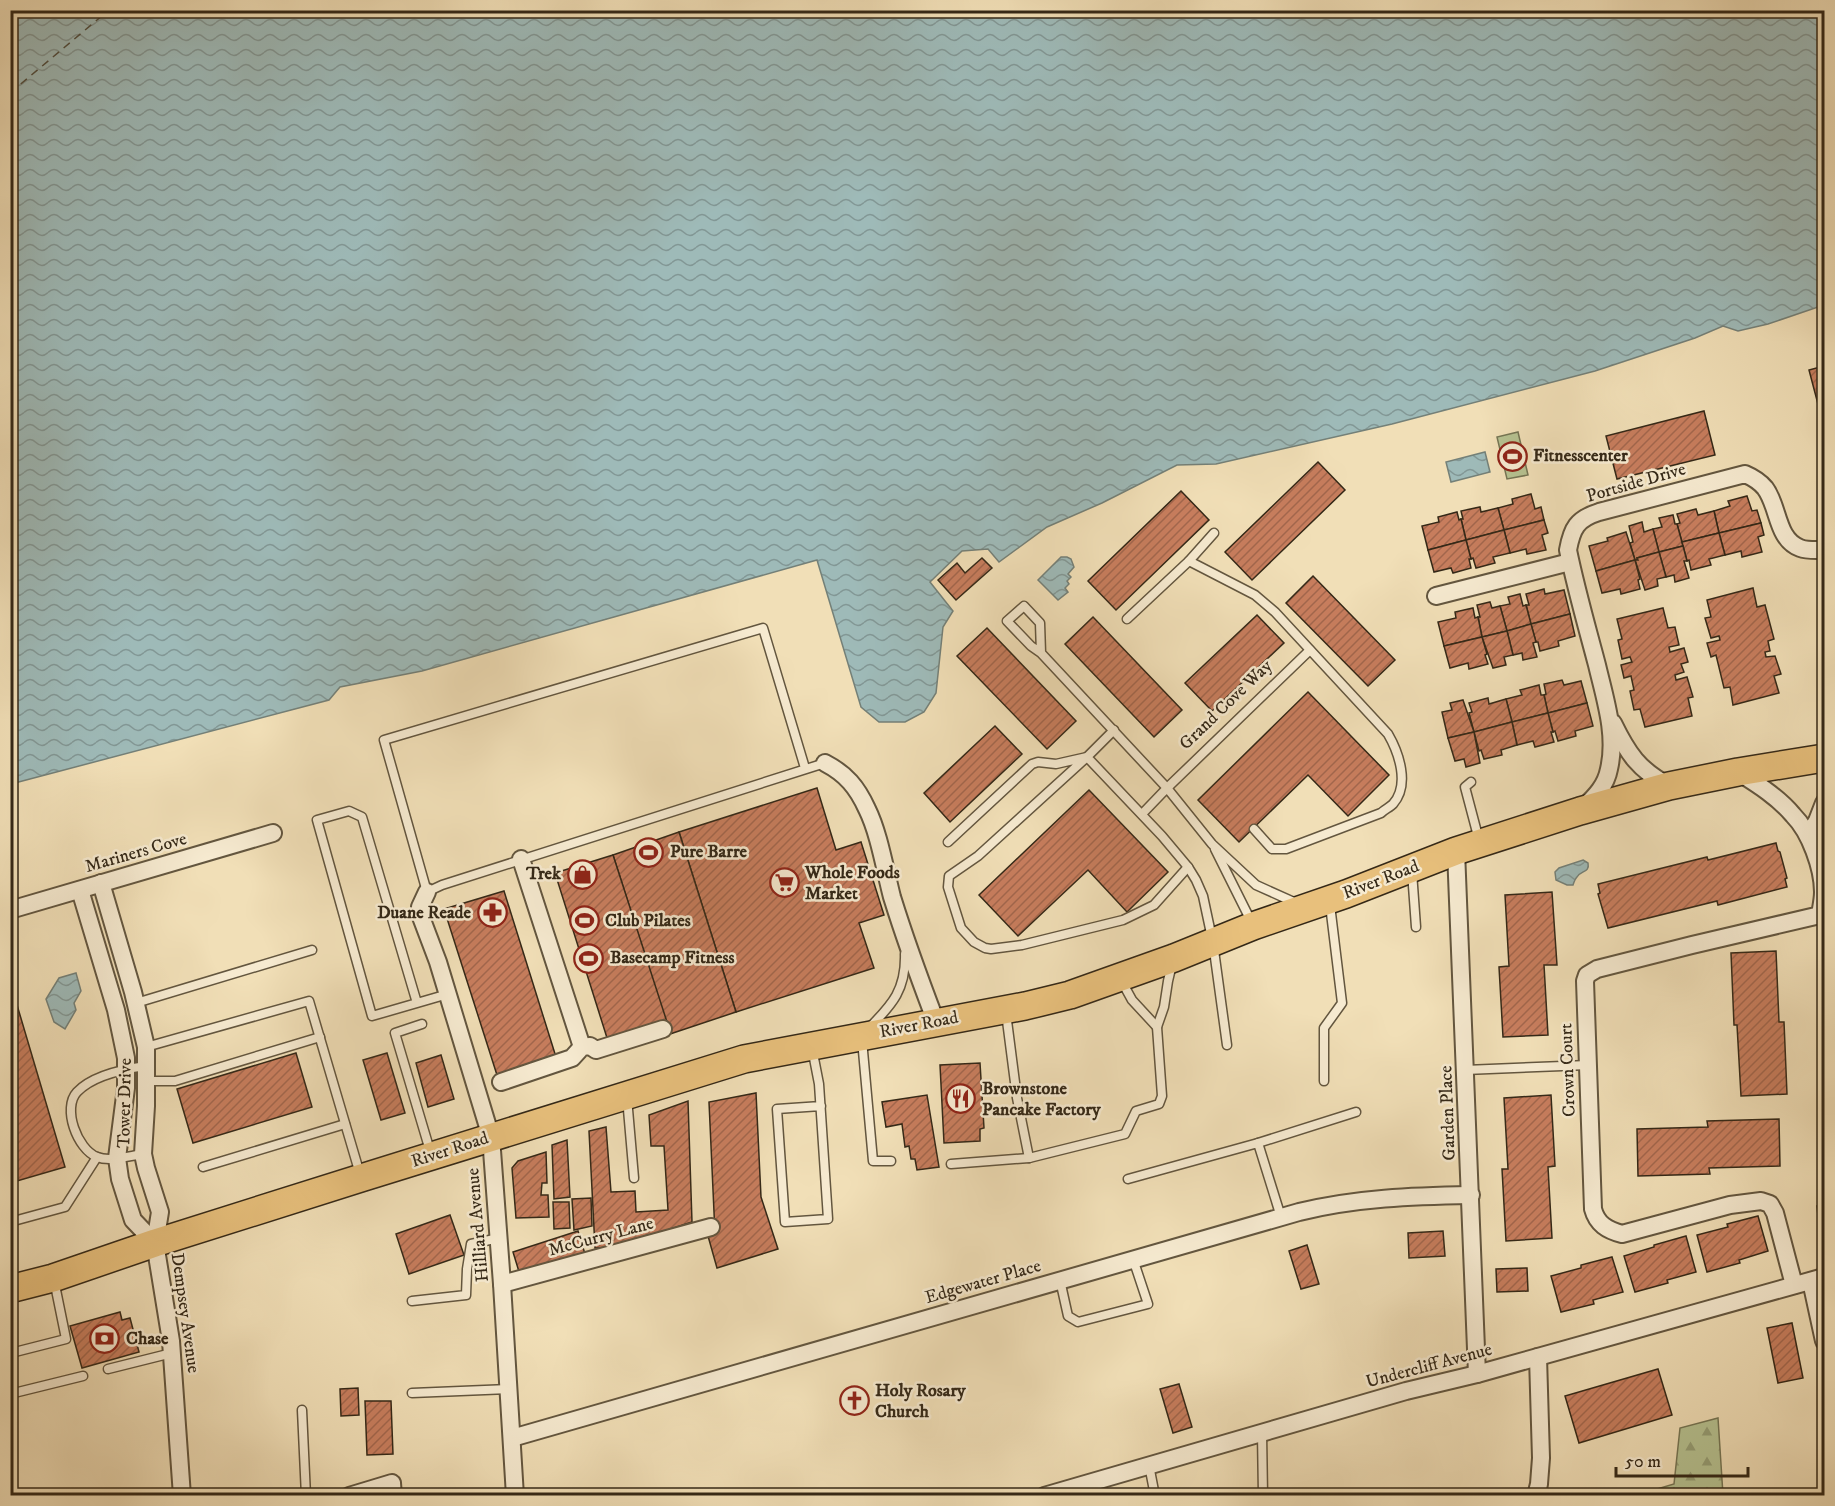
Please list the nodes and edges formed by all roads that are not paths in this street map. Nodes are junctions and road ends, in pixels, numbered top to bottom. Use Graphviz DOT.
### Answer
graph roads {
  1 [pos="1214,533"];
  2 [pos="1824,550"];
  3 [pos="1189,561"];
  4 [pos="1570,562"];
  5 [pos="1436,596"];
  6 [pos="1127,619"];
  7 [pos="1310,650"];
  8 [pos="1041,653"];
  9 [pos="1609,714"];
  10 [pos="1114,730"];
  11 [pos="1087,757"];
  12 [pos="1824,758"];
  13 [pos="825,763"];
  14 [pos="804,768"];
  15 [pos="1738,772"];
  16 [pos="1470,782"];
  17 [pos="1669,786"];
  18 [pos="1167,788"];
  19 [pos="1824,803"];
  20 [pos="1580,811"];
  21 [pos="1142,814"];
  22 [pos="1254,829"];
  23 [pos="273,833"];
  24 [pos="1808,835"];
  25 [pos="948,842"];
  26 [pos="1212,844"];
  27 [pos="1468,847"];
  28 [pos="521,859"];
  29 [pos="1188,867"];
  30 [pos="1411,868"];
  31 [pos="101,883"];
  32 [pos="80,890"];
  33 [pos="427,892"];
  34 [pos="1319,904"];
  35 [pos="10,910"];
  36 [pos="1253,927"];
  37 [pos="1416,927"];
  38 [pos="905,938"];
  39 [pos="1213,942"];
  40 [pos="312,950"];
  41 [pos="1174,958"];
  42 [pos="1119,977"];
  43 [pos="448,994"];
  44 [pos="136,1003"];
  45 [pos="417,1003"];
  46 [pos="1006,1009"];
  47 [pos="936,1022"];
  48 [pos="422,1024"];
  49 [pos="1157,1027"];
  50 [pos="663,1029"];
  51 [pos="861,1036"];
  52 [pos="320,1037"];
  53 [pos="811,1045"];
  54 [pos="1227,1046"];
  55 [pos="146,1047"];
  56 [pos="582,1047"];
  57 [pos="1588,1065"];
  58 [pos="126,1069"];
  59 [pos="1465,1070"];
  60 [pos="146,1073"];
  61 [pos="1324,1081"];
  62 [pos="501,1082"];
  63 [pos="627,1094"];
  64 [pos="821,1106"];
  65 [pos="1356,1112"];
  66 [pos="345,1124"];
  67 [pos="490,1137"];
  68 [pos="1258,1143"];
  69 [pos="143,1154"];
  70 [pos="431,1156"];
  71 [pos="97,1157"];
  72 [pos="117,1158"];
  73 [pos="1029,1158"];
  74 [pos="891,1161"];
  75 [pos="951,1164"];
  76 [pos="202,1167"];
  77 [pos="362,1178"];
  78 [pos="634,1178"];
  79 [pos="1128,1179"];
  80 [pos="1471,1195"];
  81 [pos="1281,1217"];
  82 [pos="10,1222"];
  83 [pos="711,1227"];
  84 [pos="499,1238"];
  85 [pos="156,1243"];
  86 [pos="1133,1259"];
  87 [pos="53,1278"];
  88 [pos="1060,1280"];
  89 [pos="1810,1281"];
  90 [pos="502,1284"];
  91 [pos="10,1289"];
  92 [pos="411,1301"];
  93 [pos="10,1335"];
  94 [pos="1824,1341"];
  95 [pos="172,1353"];
  96 [pos="11,1354"];
  97 [pos="1538,1357"];
  98 [pos="108,1369"];
  99 [pos="1477,1374"];
  100 [pos="82,1376"];
  101 [pos="509,1389"];
  102 [pos="412,1393"];
  103 [pos="10,1394"];
  104 [pos="302,1410"];
  105 [pos="1262,1433"];
  106 [pos="512,1438"];
  107 [pos="1149,1465"];
  108 [pos="182,1496"];
  109 [pos="306,1496"];
  110 [pos="349,1496"];
  111 [pos="393,1496"];
  112 [pos="515,1496"];
  113 [pos="1044,1496"];
  114 [pos="1155,1496"];
  115 [pos="1263,1496"];
  116 [pos="1536,1496"];
  1 -- 3 [label="lane"];
  2 -- 4 [label="street, Portside Drive"];
  3 -- 6 [label="lane"];
  3 -- 7 [label="lane"];
  4 -- 5 [label="street"];
  4 -- 9 [label="street, Portside Drive"];
  7 -- 18 [label="lane, Grand Cove Way"];
  7 -- 22 [label="lane"];
  8 -- 8 [label="lane"];
  8 -- 10 [label="lane"];
  9 -- 17 [label="street, Portside Drive"];
  9 -- 20 [label="street, Portside Drive"];
  10 -- 11 [label="lane"];
  10 -- 18 [label="lane"];
  11 -- 21 [label="lane"];
  11 -- 25 [label="lane"];
  11 -- 29 [label="lane"];
  12 -- 15 [label="main road, River Road"];
  13 -- 14 [label="lane"];
  13 -- 38 [label="street"];
  14 -- 28 [label="lane"];
  14 -- 33 [label="lane"];
  15 -- 17 [label="main road, River Road"];
  15 -- 24 [label="street, Crown Court"];
  16 -- 27 [label="lane"];
  17 -- 20 [label="main road, River Road"];
  18 -- 21 [label="lane, Grand Cove Way"];
  18 -- 26 [label="lane"];
  19 -- 24 [label="street"];
  20 -- 27 [label="main road, River Road"];
  21 -- 29 [label="lane"];
  23 -- 31 [label="street, Mariners Cove"];
  24 -- 57 [label="street, Crown Court"];
  26 -- 34 [label="lane"];
  26 -- 36 [label="lane"];
  27 -- 30 [label="main road, River Road"];
  27 -- 59 [label="street, Garden Place"];
  28 -- 33 [label="lane"];
  28 -- 56 [label="street"];
  29 -- 39 [label="lane"];
  30 -- 34 [label="main road, River Road"];
  30 -- 37 [label="lane"];
  31 -- 32 [label="street, Mariners Cove"];
  31 -- 44 [label="street, Tower Drive"];
  32 -- 35 [label="street, Mariners Cove"];
  32 -- 58 [label="street, Tower Drive"];
  33 -- 43 [label="street, Hilliard Avenue"];
  34 -- 36 [label="main road, River Road"];
  34 -- 61 [label="lane"];
  36 -- 39 [label="main road, River Road"];
  38 -- 47 [label="street"];
  38 -- 51 [label="lane"];
  39 -- 41 [label="main road, River Road"];
  39 -- 54 [label="lane"];
  40 -- 44 [label="lane"];
  41 -- 42 [label="main road, River Road"];
  41 -- 49 [label="lane"];
  42 -- 46 [label="main road, River Road"];
  42 -- 49 [label="lane"];
  43 -- 45 [label="lane"];
  43 -- 67 [label="street, Hilliard Avenue"];
  44 -- 55 [label="street, Tower Drive"];
  45 -- 45 [label="lane"];
  46 -- 47 [label="main road, River Road"];
  46 -- 73 [label="lane"];
  47 -- 51 [label="main road, River Road"];
  48 -- 70 [label="lane"];
  49 -- 73 [label="lane"];
  50 -- 56 [label="street"];
  51 -- 53 [label="main road, River Road"];
  51 -- 74 [label="lane"];
  52 -- 55 [label="lane"];
  52 -- 60 [label="lane"];
  52 -- 66 [label="lane"];
  53 -- 63 [label="main road, River Road"];
  53 -- 64 [label="lane"];
  55 -- 60 [label="street, Tower Drive"];
  56 -- 62 [label="street"];
  57 -- 59 [label="lane"];
  57 -- 89 [label="street, Crown Court"];
  58 -- 60 [label="lane"];
  58 -- 71 [label="lane"];
  58 -- 72 [label="street, Tower Drive"];
  59 -- 80 [label="street, Garden Place"];
  60 -- 69 [label="street, Tower Drive"];
  63 -- 67 [label="main road, River Road"];
  63 -- 78 [label="lane"];
  64 -- 64 [label="lane"];
  65 -- 68 [label="lane"];
  66 -- 76 [label="lane"];
  66 -- 77 [label="lane"];
  67 -- 70 [label="main road, River Road"];
  67 -- 84 [label="street, Hilliard Avenue"];
  68 -- 79 [label="lane"];
  68 -- 81 [label="lane"];
  69 -- 72 [label="lane"];
  69 -- 85 [label="street, Tower Drive"];
  70 -- 77 [label="main road, River Road"];
  71 -- 72 [label="lane"];
  71 -- 82 [label="lane"];
  72 -- 85 [label="street, Tower Drive"];
  73 -- 75 [label="lane"];
  77 -- 85 [label="main road, River Road"];
  80 -- 81 [label="street, Edgewater Place"];
  80 -- 99 [label="street, Garden Place"];
  81 -- 86 [label="street, Edgewater Place"];
  83 -- 90 [label="street, McCurry Lane"];
  84 -- 90 [label="street, Hilliard Avenue"];
  84 -- 92 [label="lane"];
  85 -- 87 [label="main road, River Road"];
  85 -- 95 [label="street, Dempsey Avenue"];
  86 -- 88 [label="street, Edgewater Place"];
  86 -- 88 [label="lane"];
  87 -- 91 [label="main road, River Road"];
  87 -- 96 [label="lane"];
  88 -- 106 [label="street, Edgewater Place"];
  89 -- 94 [label="street"];
  89 -- 97 [label="street, Undercliff Avenue"];
  90 -- 101 [label="street, Hilliard Avenue"];
  93 -- 96 [label="lane"];
  95 -- 98 [label="lane"];
  95 -- 108 [label="street, Dempsey Avenue"];
  97 -- 99 [label="street, Undercliff Avenue"];
  97 -- 116 [label="street"];
  99 -- 105 [label="street, Undercliff Avenue"];
  100 -- 103 [label="lane"];
  101 -- 102 [label="lane"];
  101 -- 106 [label="street, Hilliard Avenue"];
  104 -- 109 [label="lane"];
  105 -- 107 [label="street, Undercliff Avenue"];
  105 -- 115 [label="lane"];
  106 -- 112 [label="street, Hilliard Avenue"];
  107 -- 113 [label="street, Undercliff Avenue"];
  107 -- 114 [label="lane"];
  110 -- 111 [label="street"];
}
